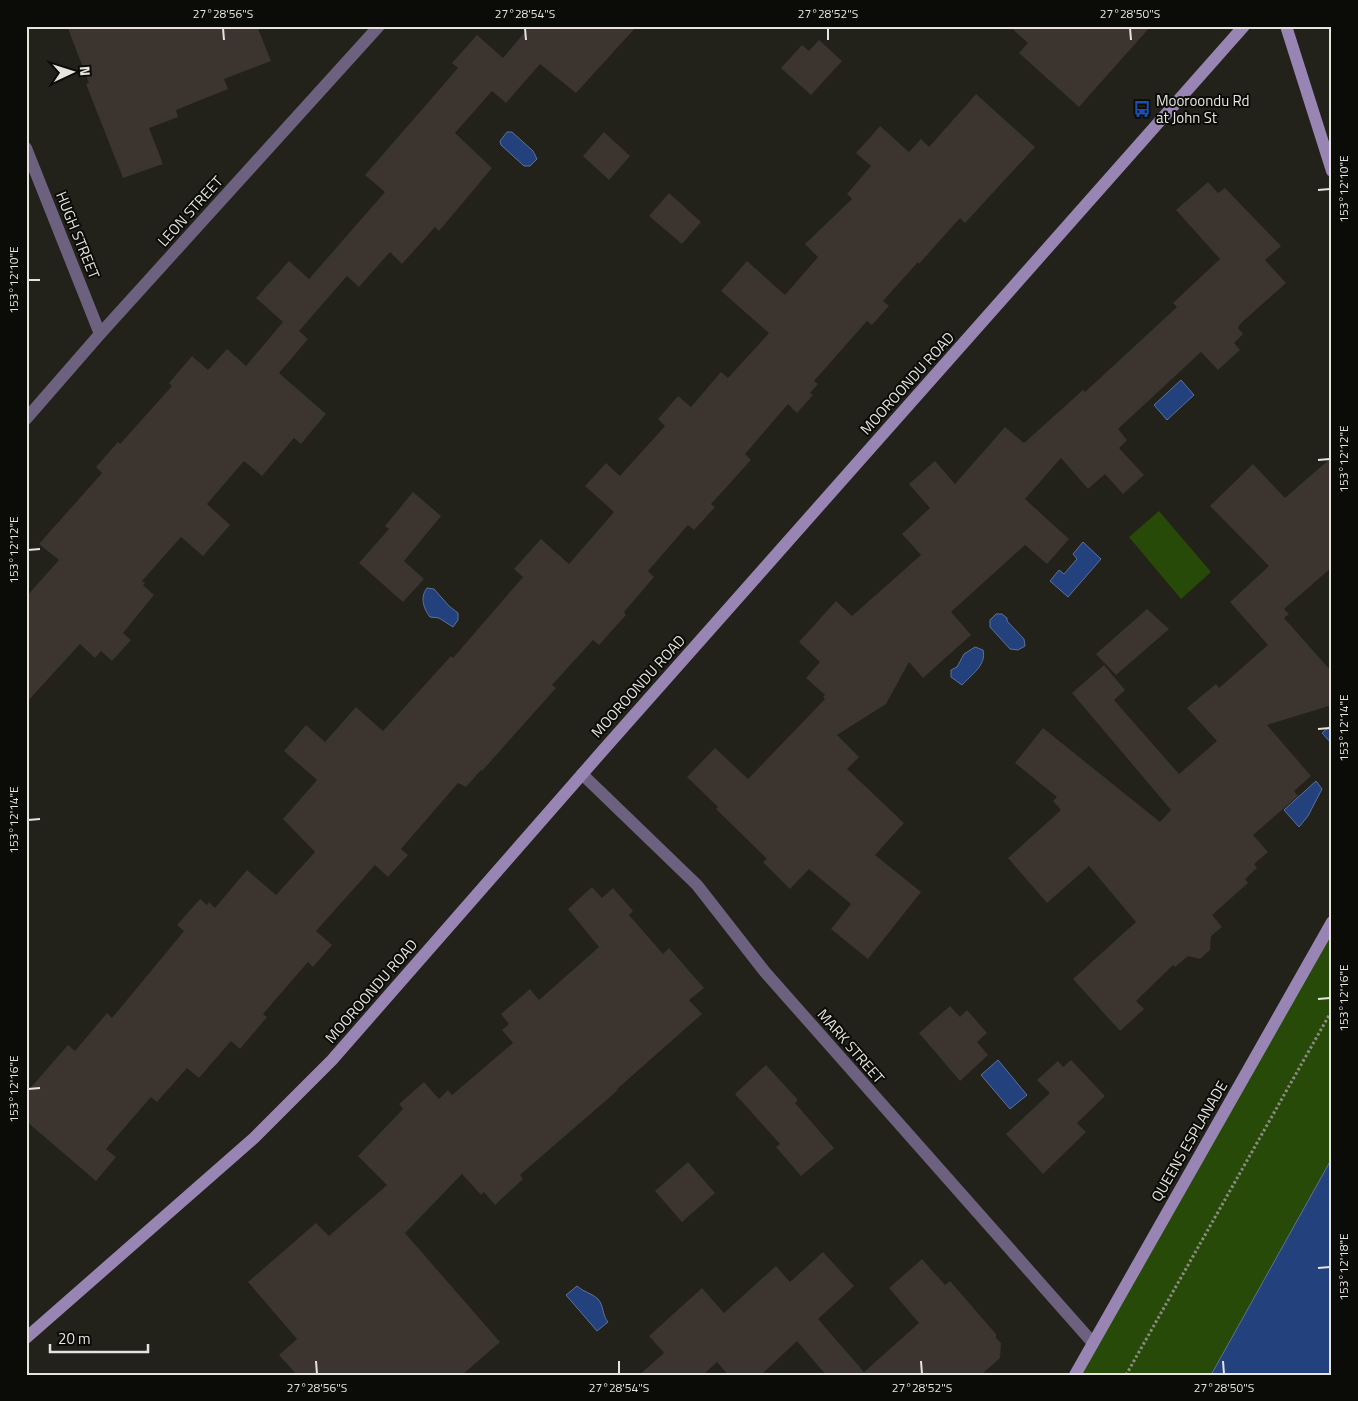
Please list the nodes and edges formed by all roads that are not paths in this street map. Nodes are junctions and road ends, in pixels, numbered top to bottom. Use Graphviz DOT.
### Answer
graph roads {
  1 [pos="379,26"];
  2 [pos="1244,26"];
  3 [pos="1286,26"];
  4 [pos="26,148"];
  5 [pos="1332,170"];
  6 [pos="100,334"];
  7 [pos="26,420"];
  8 [pos="582,774"];
  9 [pos="1332,922"];
  10 [pos="26,1338"];
  11 [pos="1093,1343"];
  12 [pos="1075,1375"];
  1 -- 6 [label="street, LEON STREET"];
  2 -- 8 [label="street, MOOROONDU ROAD"];
  3 -- 5 [label="street"];
  4 -- 6 [label="street, HUGH STREET"];
  6 -- 7 [label="street, LEON STREET"];
  8 -- 10 [label="street, MOOROONDU ROAD"];
  8 -- 11 [label="street, MARK STREET"];
  9 -- 11 [label="street, QUEENS ESPLANADE"];
  11 -- 12 [label="street, QUEENS ESPLANADE"];
}
